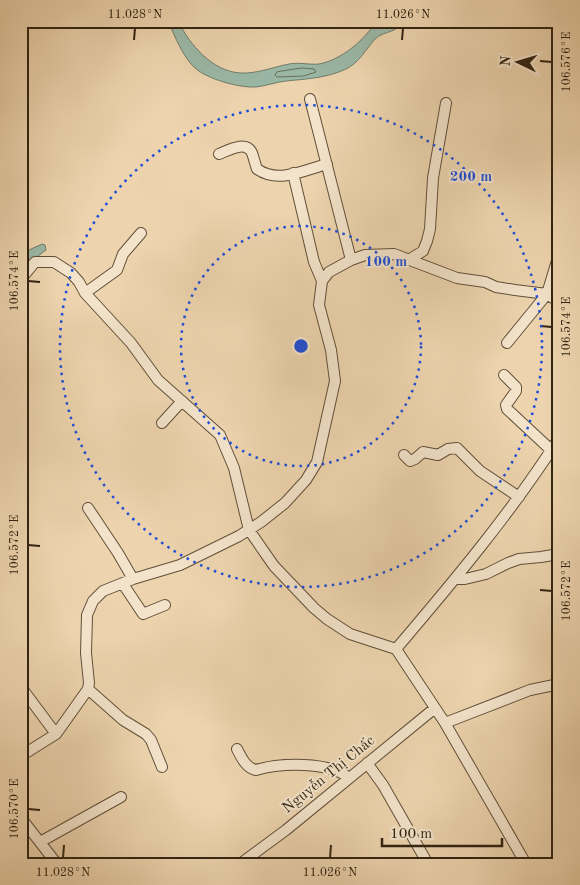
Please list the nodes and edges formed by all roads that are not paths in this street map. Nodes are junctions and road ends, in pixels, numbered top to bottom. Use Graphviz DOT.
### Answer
graph roads {
  1 [pos="310,99"];
  2 [pos="446,103"];
  3 [pos="219,154"];
  4 [pos="327,164"];
  5 [pos="293,174"];
  6 [pos="141,233"];
  7 [pos="559,254"];
  8 [pos="410,259"];
  9 [pos="351,260"];
  10 [pos="21,279"];
  11 [pos="322,282"];
  12 [pos="84,292"];
  13 [pos="547,294"];
  14 [pos="559,302"];
  15 [pos="507,343"];
  16 [pos="504,375"];
  17 [pos="182,401"];
  18 [pos="162,422"];
  19 [pos="559,438"];
  20 [pos="551,450"];
  21 [pos="404,455"];
  22 [pos="519,497"];
  23 [pos="88,508"];
  24 [pos="249,530"];
  25 [pos="559,554"];
  26 [pos="133,579"];
  27 [pos="455,579"];
  28 [pos="123,584"];
  29 [pos="165,605"];
  30 [pos="396,649"];
  31 [pos="559,684"];
  32 [pos="21,687"];
  33 [pos="88,689"];
  34 [pos="434,708"];
  35 [pos="446,723"];
  36 [pos="56,734"];
  37 [pos="237,749"];
  38 [pos="21,756"];
  39 [pos="367,763"];
  40 [pos="162,767"];
  41 [pos="349,778"];
  42 [pos="121,797"];
  43 [pos="21,818"];
  44 [pos="40,842"];
  45 [pos="56,864"];
  46 [pos="240,864"];
  47 [pos="428,864"];
  48 [pos="526,864"];
  1 -- 4 [label="street"];
  2 -- 8 [label="street"];
  3 -- 5 [label="street"];
  4 -- 5 [label="street"];
  4 -- 9 [label="street"];
  5 -- 11 [label="street"];
  6 -- 12 [label="street"];
  7 -- 13 [label="street"];
  8 -- 9 [label="street"];
  8 -- 13 [label="street"];
  9 -- 11 [label="street"];
  10 -- 12 [label="street"];
  11 -- 24 [label="street"];
  12 -- 17 [label="street"];
  13 -- 14 [label="street"];
  13 -- 15 [label="street"];
  16 -- 20 [label="street"];
  17 -- 18 [label="street"];
  17 -- 24 [label="street"];
  19 -- 20 [label="street"];
  20 -- 22 [label="street"];
  21 -- 22 [label="street"];
  22 -- 27 [label="street"];
  23 -- 26 [label="street"];
  24 -- 26 [label="street"];
  24 -- 30 [label="street"];
  25 -- 27 [label="street"];
  26 -- 28 [label="street"];
  27 -- 30 [label="street"];
  28 -- 29 [label="street"];
  28 -- 33 [label="street"];
  30 -- 34 [label="street"];
  31 -- 35 [label="street"];
  32 -- 36 [label="street"];
  33 -- 36 [label="street"];
  33 -- 40 [label="street"];
  34 -- 35 [label="street"];
  34 -- 39 [label="street, Nguyễn Thị Chấc"];
  35 -- 48 [label="street"];
  36 -- 38 [label="street"];
  37 -- 41 [label="street"];
  39 -- 41 [label="street, Nguyễn Thị Chấc"];
  39 -- 47 [label="street"];
  41 -- 46 [label="street, Nguyễn Thị Chấc"];
  42 -- 44 [label="street"];
  43 -- 44 [label="street"];
  44 -- 45 [label="street"];
}
